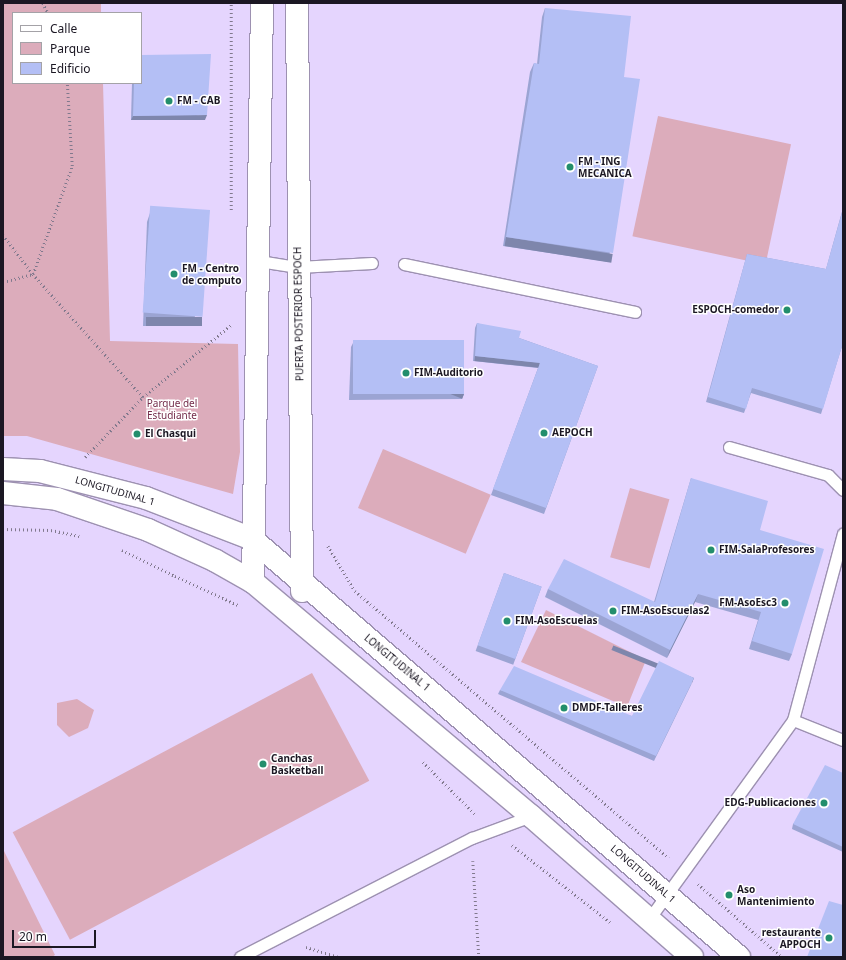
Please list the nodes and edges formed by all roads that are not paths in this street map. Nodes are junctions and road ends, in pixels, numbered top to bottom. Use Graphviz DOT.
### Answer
graph roads {
  1 [pos="262,3"];
  2 [pos="297,3"];
  3 [pos="259,262"];
  4 [pos="372,263"];
  5 [pos="404,264"];
  6 [pos="298,267"];
  7 [pos="636,312"];
  8 [pos="729,447"];
  9 [pos="3,469"];
  10 [pos="843,490"];
  11 [pos="3,493"];
  12 [pos="843,534"];
  13 [pos="254,542"];
  14 [pos="253,582"];
  15 [pos="302,582"];
  16 [pos="304,624"];
  17 [pos="793,720"];
  18 [pos="843,740"];
  19 [pos="531,816"];
  20 [pos="667,894"];
  21 [pos="650,919"];
  22 [pos="240,957"];
  23 [pos="692,957"];
  24 [pos="739,957"];
  1 -- 3 [label="street"];
  2 -- 6 [label="street, PUERTA POSTERIOR ESPOCH"];
  3 -- 6 [label="lane"];
  3 -- 13 [label="street"];
  4 -- 6 [label="lane"];
  5 -- 7 [label="lane"];
  6 -- 15 [label="street, PUERTA POSTERIOR ESPOCH"];
  8 -- 10 [label="lane"];
  9 -- 13 [label="street, LONGITUDINAL 1"];
  11 -- 14 [label="street"];
  12 -- 17 [label="lane"];
  13 -- 14 [label="street"];
  13 -- 15 [label="street, LONGITUDINAL 1"];
  14 -- 16 [label="street"];
  15 -- 16 [label="street, PUERTA POSTERIOR ESPOCH"];
  15 -- 20 [label="street, LONGITUDINAL 1"];
  16 -- 19 [label="street"];
  17 -- 18 [label="lane"];
  17 -- 20 [label="lane"];
  19 -- 21 [label="street"];
  19 -- 22 [label="lane"];
  20 -- 21 [label="lane"];
  20 -- 24 [label="street, LONGITUDINAL 1"];
  21 -- 23 [label="street"];
}
